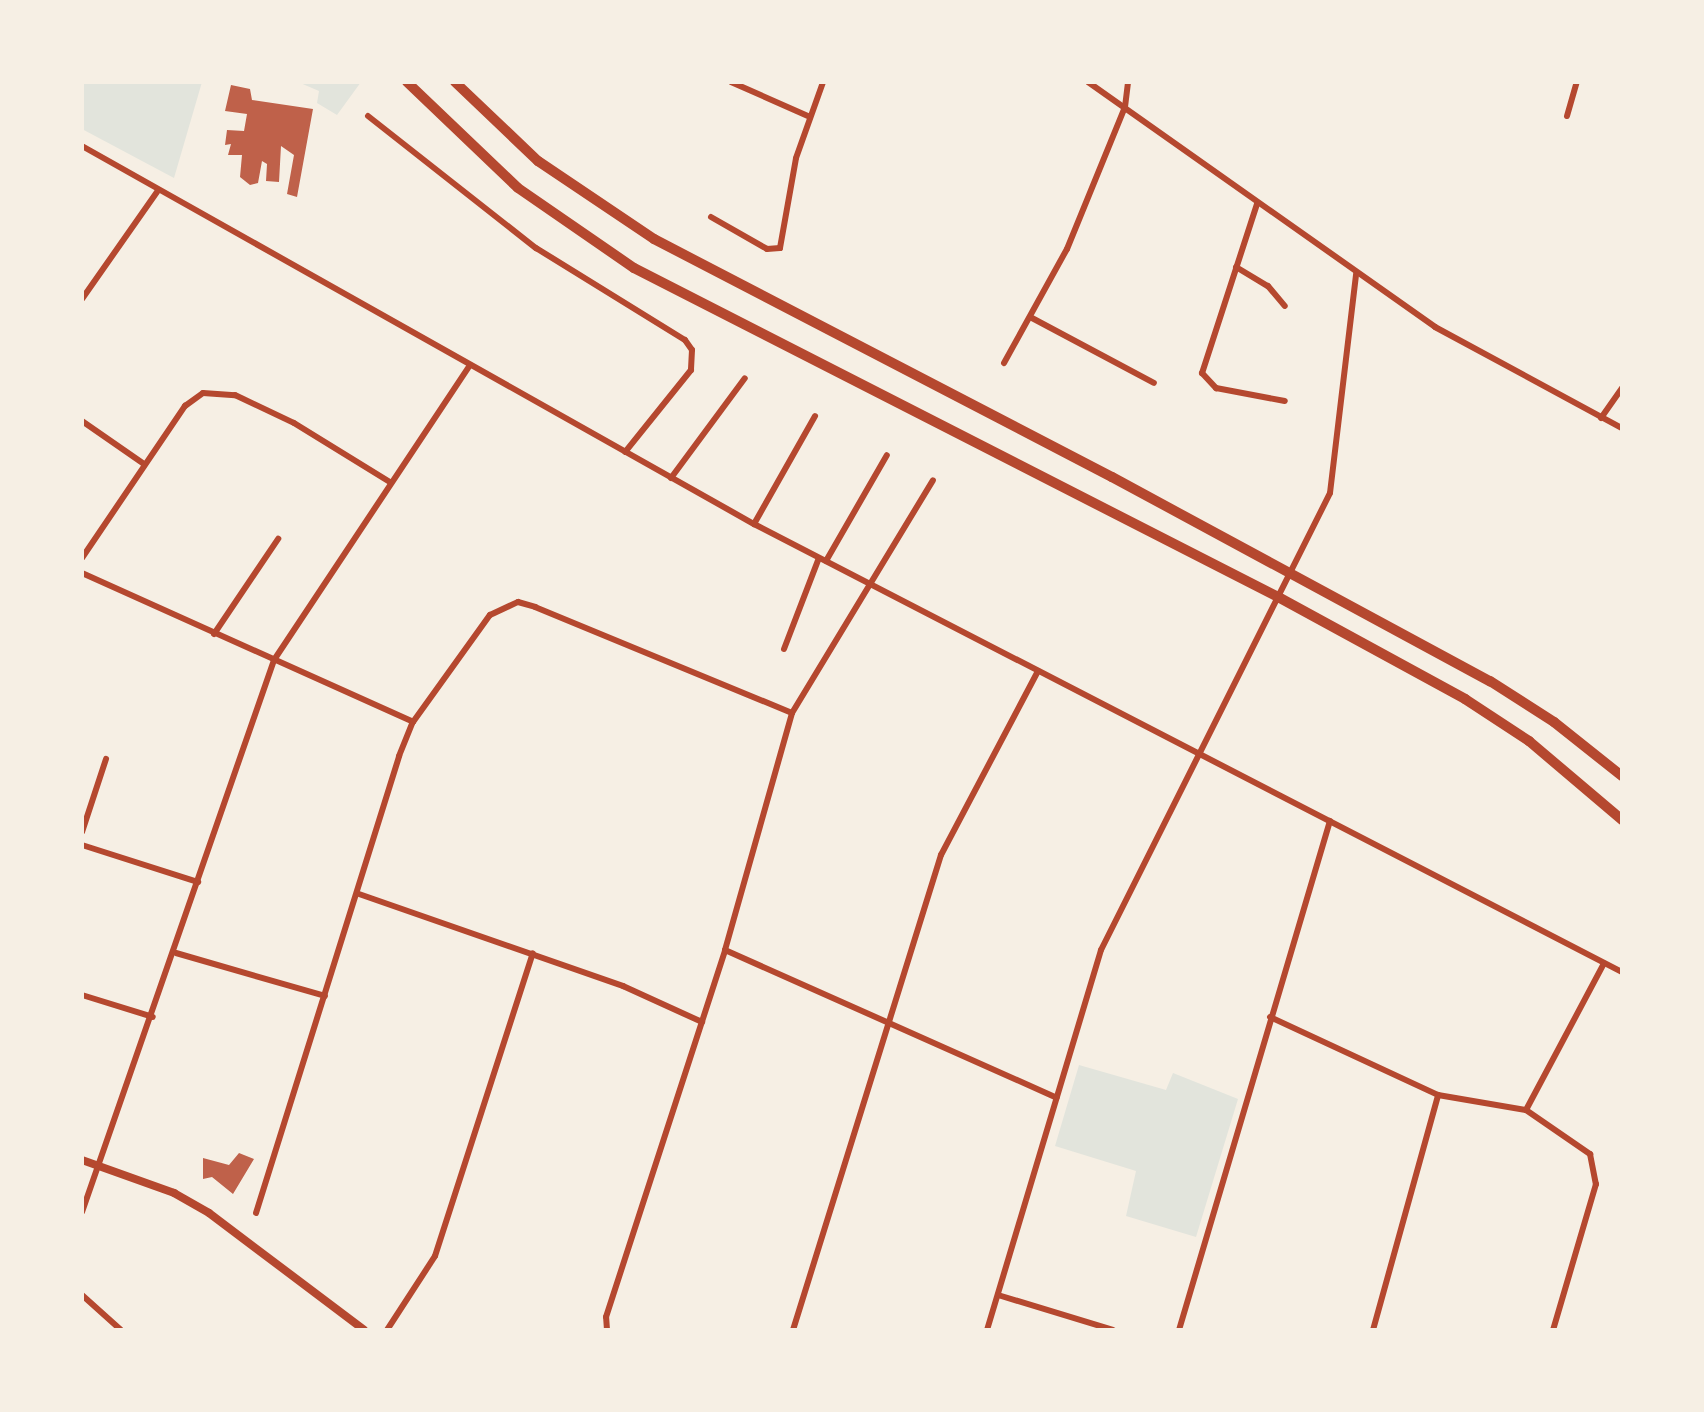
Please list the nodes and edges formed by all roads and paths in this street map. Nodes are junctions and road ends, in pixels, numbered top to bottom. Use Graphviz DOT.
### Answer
graph roads {
  1 [pos="407,82"];
  2 [pos="455,82"];
  3 [pos="731,82"];
  4 [pos="823,82"];
  5 [pos="1088,82"];
  6 [pos="1128,82"];
  7 [pos="1577,82"];
  8 [pos="1125,107"];
  9 [pos="368,116"];
  10 [pos="808,116"];
  11 [pos="1567,116"];
  12 [pos="82,146"];
  13 [pos="157,192"];
  14 [pos="1257,204"];
  15 [pos="711,217"];
  16 [pos="1236,267"];
  17 [pos="1356,274"];
  18 [pos="82,299"];
  19 [pos="1285,306"];
  20 [pos="1032,318"];
  21 [pos="1004,363"];
  22 [pos="469,367"];
  23 [pos="745,378"];
  24 [pos="1154,383"];
  25 [pos="1622,388"];
  26 [pos="1285,401"];
  27 [pos="815,416"];
  28 [pos="1601,418"];
  29 [pos="82,421"];
  30 [pos="1622,428"];
  31 [pos="625,452"];
  32 [pos="887,455"];
  33 [pos="144,464"];
  34 [pos="671,478"];
  35 [pos="933,480"];
  36 [pos="390,482"];
  37 [pos="754,524"];
  38 [pos="278,539"];
  39 [pos="82,558"];
  40 [pos="822,560"];
  41 [pos="82,573"];
  42 [pos="1291,573"];
  43 [pos="872,586"];
  44 [pos="1280,598"];
  45 [pos="214,634"];
  46 [pos="784,649"];
  47 [pos="274,660"];
  48 [pos="1038,671"];
  49 [pos="792,713"];
  50 [pos="413,722"];
  51 [pos="1197,753"];
  52 [pos="106,759"];
  53 [pos="1622,776"];
  54 [pos="1622,820"];
  55 [pos="1330,821"];
  56 [pos="82,832"];
  57 [pos="82,845"];
  58 [pos="198,882"];
  59 [pos="359,894"];
  60 [pos="725,950"];
  61 [pos="176,953"];
  62 [pos="533,953"];
  63 [pos="1604,963"];
  64 [pos="1622,972"];
  65 [pos="82,995"];
  66 [pos="325,996"];
  67 [pos="153,1017"];
  68 [pos="1270,1017"];
  69 [pos="702,1022"];
  70 [pos="887,1026"];
  71 [pos="1438,1095"];
  72 [pos="1057,1098"];
  73 [pos="1526,1110"];
  74 [pos="82,1160"];
  75 [pos="97,1165"];
  76 [pos="82,1212"];
  77 [pos="256,1213"];
  78 [pos="82,1295"];
  79 [pos="998,1295"];
  80 [pos="121,1330"];
  81 [pos="364,1330"];
  82 [pos="387,1330"];
  83 [pos="607,1330"];
  84 [pos="793,1330"];
  85 [pos="987,1330"];
  86 [pos="1113,1330"];
  87 [pos="1179,1330"];
  88 [pos="1373,1330"];
  89 [pos="1553,1330"];
  1 -- 44 [label="main road"];
  2 -- 42 [label="main road"];
  3 -- 10 [label="street"];
  4 -- 10 [label="street"];
  5 -- 8 [label="street"];
  6 -- 8 [label="street"];
  7 -- 11 [label="street"];
  8 -- 14 [label="street"];
  8 -- 20 [label="street"];
  9 -- 31 [label="street"];
  10 -- 15 [label="street"];
  12 -- 13 [label="street"];
  13 -- 18 [label="street"];
  13 -- 22 [label="street"];
  14 -- 16 [label="street"];
  14 -- 17 [label="street"];
  16 -- 19 [label="street"];
  16 -- 26 [label="street"];
  17 -- 28 [label="street"];
  17 -- 42 [label="street"];
  20 -- 21 [label="street"];
  20 -- 24 [label="street"];
  22 -- 31 [label="street"];
  22 -- 36 [label="street"];
  23 -- 34 [label="street"];
  25 -- 28 [label="street"];
  27 -- 37 [label="street"];
  28 -- 30 [label="street"];
  29 -- 33 [label="street"];
  31 -- 34 [label="street"];
  32 -- 40 [label="street"];
  33 -- 36 [label="street"];
  33 -- 39 [label="street"];
  34 -- 37 [label="street"];
  35 -- 43 [label="street"];
  36 -- 47 [label="street"];
  37 -- 40 [label="street"];
  38 -- 45 [label="street"];
  40 -- 43 [label="street"];
  40 -- 46 [label="street"];
  41 -- 45 [label="street"];
  42 -- 44 [label="street"];
  42 -- 53 [label="main road"];
  43 -- 48 [label="street"];
  43 -- 49 [label="street"];
  44 -- 51 [label="street"];
  44 -- 54 [label="main road"];
  45 -- 47 [label="street"];
  47 -- 50 [label="street"];
  47 -- 58 [label="street"];
  48 -- 51 [label="street"];
  48 -- 70 [label="street"];
  49 -- 50 [label="street"];
  49 -- 60 [label="street"];
  50 -- 59 [label="street"];
  51 -- 55 [label="street"];
  51 -- 72 [label="street"];
  52 -- 56 [label="street"];
  55 -- 63 [label="street"];
  55 -- 68 [label="street"];
  57 -- 58 [label="street"];
  58 -- 61 [label="street"];
  59 -- 62 [label="street"];
  59 -- 66 [label="street"];
  60 -- 69 [label="street"];
  60 -- 70 [label="street"];
  61 -- 66 [label="street"];
  61 -- 67 [label="street"];
  62 -- 69 [label="street"];
  62 -- 82 [label="street"];
  63 -- 64 [label="street"];
  63 -- 73 [label="street"];
  65 -- 67 [label="street"];
  66 -- 77 [label="street"];
  67 -- 75 [label="street"];
  68 -- 71 [label="street"];
  68 -- 87 [label="street"];
  69 -- 83 [label="street"];
  70 -- 72 [label="street"];
  70 -- 84 [label="street"];
  71 -- 73 [label="street"];
  71 -- 88 [label="street"];
  72 -- 79 [label="street"];
  73 -- 89 [label="street"];
  74 -- 75 [label="street"];
  75 -- 76 [label="street"];
  75 -- 81 [label="street"];
  78 -- 80 [label="street"];
  79 -- 85 [label="street"];
  79 -- 86 [label="street"];
}
